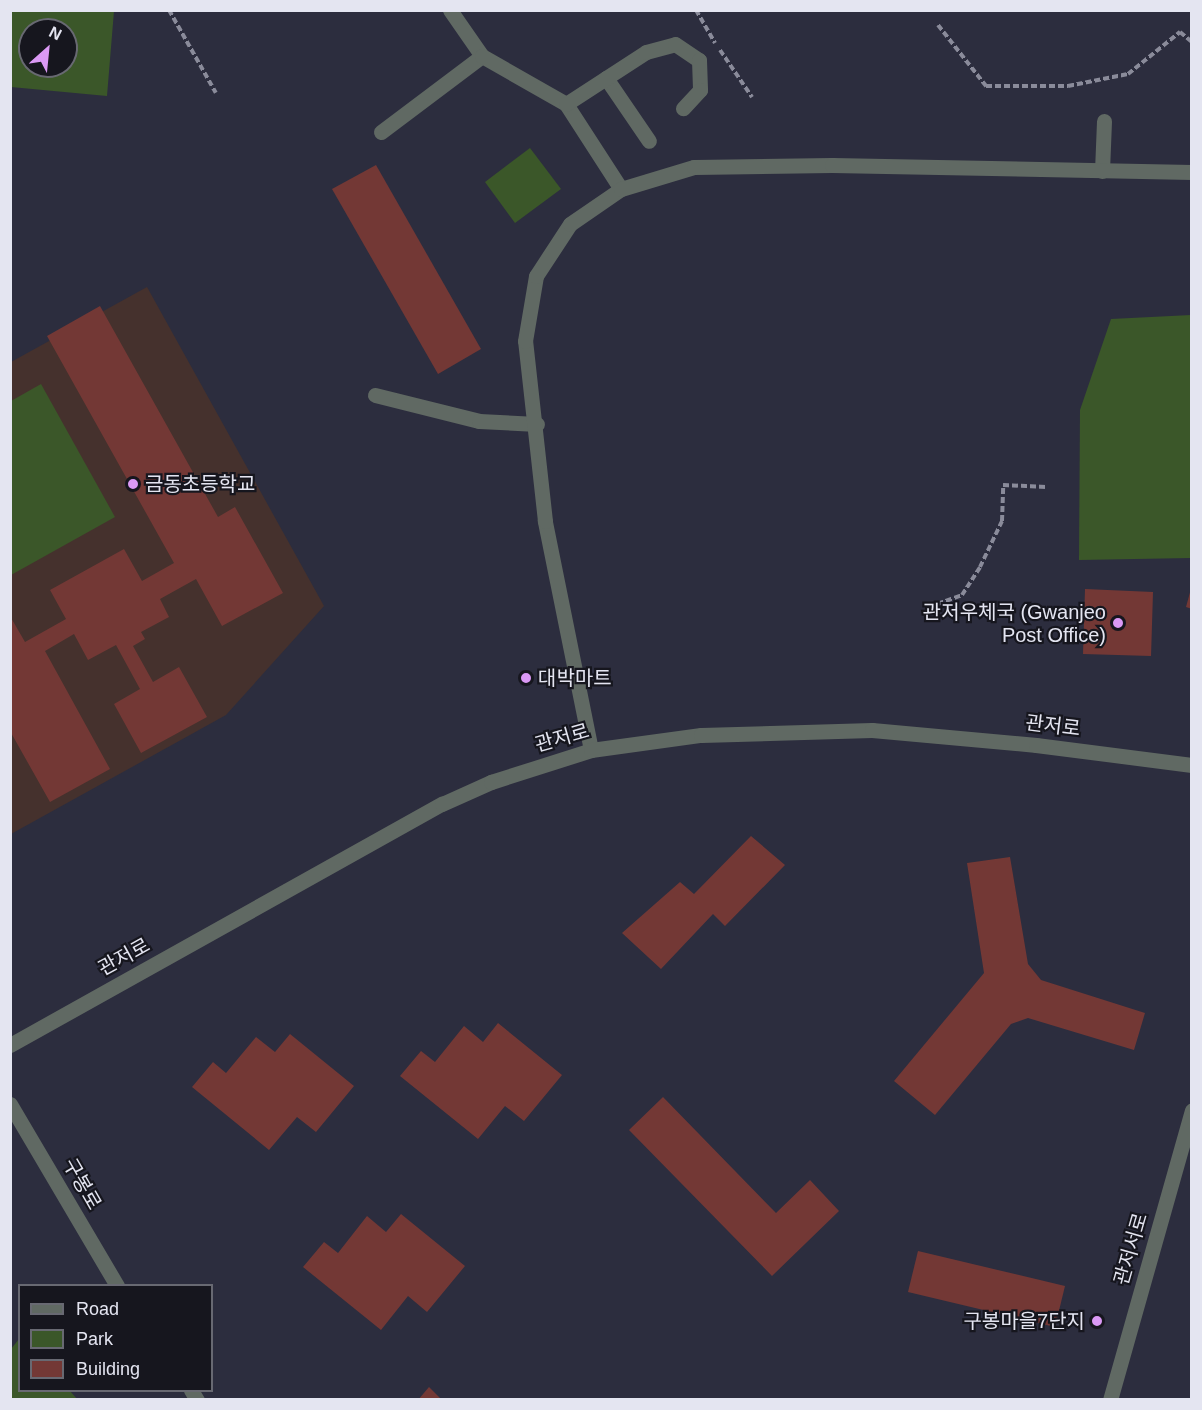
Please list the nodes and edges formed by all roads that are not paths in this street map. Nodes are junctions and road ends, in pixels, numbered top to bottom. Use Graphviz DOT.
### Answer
graph roads {
  1 [pos="450,10"];
  2 [pos="482,56"];
  3 [pos="606,78"];
  4 [pos="566,104"];
  5 [pos="683,108"];
  6 [pos="1104,121"];
  7 [pos="381,132"];
  8 [pos="649,141"];
  9 [pos="1102,171"];
  10 [pos="1191,172"];
  11 [pos="621,189"];
  12 [pos="375,395"];
  13 [pos="537,424"];
  14 [pos="591,750"];
  15 [pos="1191,765"];
  16 [pos="10,1045"];
  17 [pos="10,1104"];
  18 [pos="1191,1110"];
  19 [pos="116,1284"];
  20 [pos="1110,1400"];
  1 -- 2 [label="street"];
  2 -- 4 [label="street"];
  2 -- 7 [label="street"];
  3 -- 4 [label="street"];
  3 -- 5 [label="street"];
  3 -- 8 [label="street"];
  4 -- 11 [label="street"];
  6 -- 9 [label="street"];
  9 -- 10 [label="street"];
  9 -- 11 [label="street"];
  11 -- 13 [label="street"];
  12 -- 13 [label="street"];
  13 -- 14 [label="street"];
  14 -- 15 [label="street, 관저로"];
  14 -- 16 [label="street, 관저로"];
  17 -- 19 [label="street, 구봉로"];
  18 -- 20 [label="street, 관저서로"];
}
